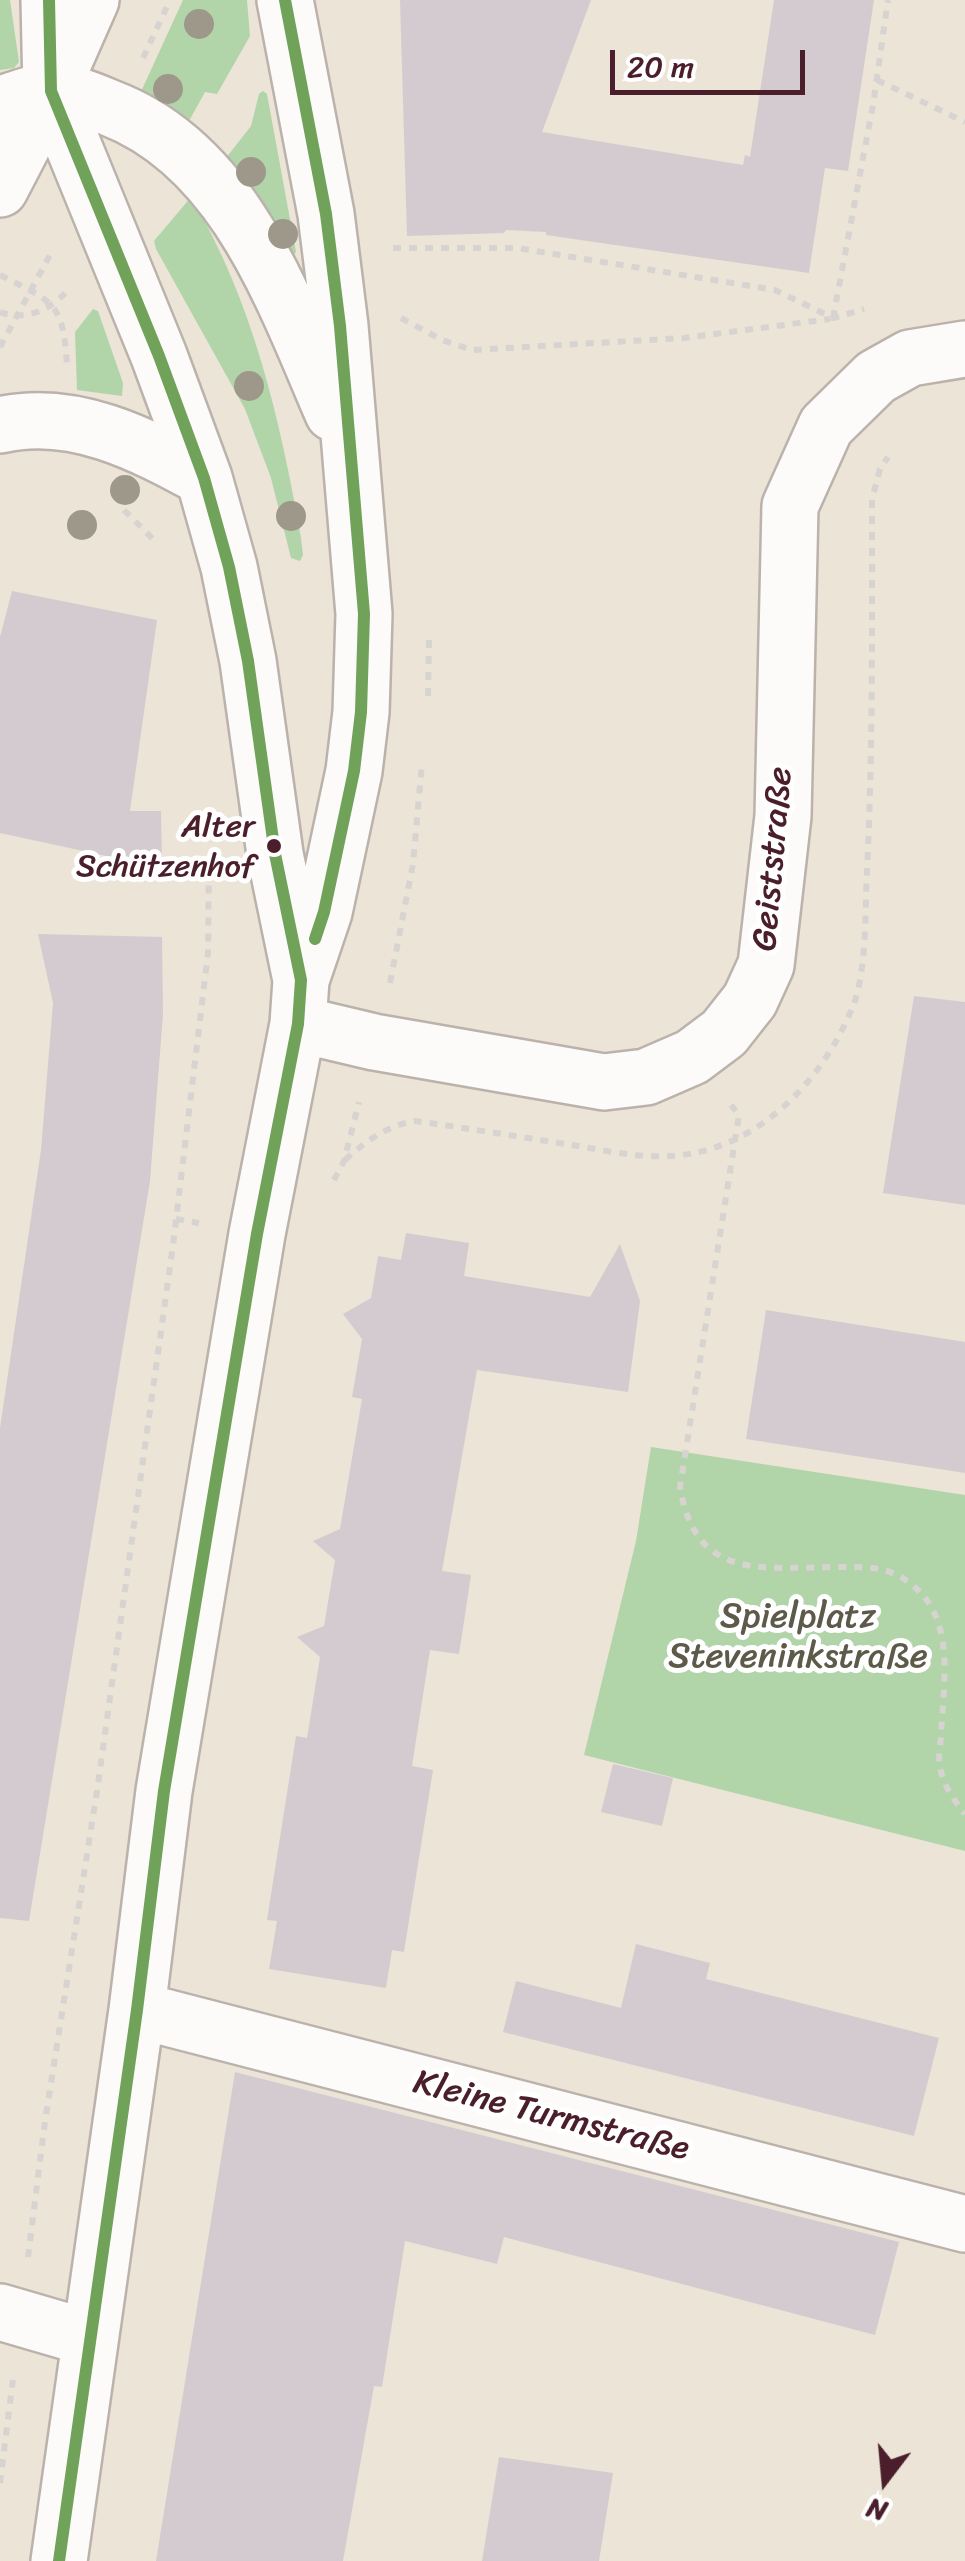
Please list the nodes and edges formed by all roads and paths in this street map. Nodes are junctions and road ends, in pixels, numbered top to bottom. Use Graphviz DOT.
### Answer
graph roads {
  1 [pos="49,0"];
  2 [pos="91,0"];
  3 [pos="285,0"];
  4 [pos="888,0"];
  5 [pos="877,80"];
  6 [pos="26,97"];
  7 [pos="965,122"];
  8 [pos="0,189"];
  9 [pos="380,248"];
  10 [pos="0,275"];
  11 [pos="0,312"];
  12 [pos="392,313"];
  13 [pos="15,318"];
  14 [pos="833,318"];
  15 [pos="0,347"];
  16 [pos="965,350"];
  17 [pos="883,373"];
  18 [pos="0,425"];
  19 [pos="351,452"];
  20 [pos="204,478"];
  21 [pos="117,504"];
  22 [pos="159,544"];
  23 [pos="209,857"];
  24 [pos="300,1002"];
  25 [pos="692,1057"];
  26 [pos="965,1814"];
  27 [pos="137,2010"];
  28 [pos="965,2224"];
  29 [pos="10,2315"];
  30 [pos="89,2338"];
  31 [pos="0,2482"];
  32 [pos="59,2561"];
  1 -- 6 [label="street"];
  2 -- 6 [label="street"];
  3 -- 19 [label="street"];
  4 -- 5 [label="path"];
  5 -- 7 [label="path"];
  5 -- 14 [label="path"];
  6 -- 8 [label="street"];
  6 -- 19 [label="street"];
  6 -- 20 [label="street"];
  9 -- 14 [label="path"];
  10 -- 13 [label="path"];
  11 -- 13 [label="path"];
  12 -- 14 [label="path"];
  13 -- 15 [label="path"];
  14 -- 17 [label="path"];
  16 -- 17 [label="street"];
  17 -- 25 [label="street, Geiststraße"];
  18 -- 20 [label="street"];
  19 -- 24 [label="street"];
  20 -- 24 [label="street"];
  21 -- 22 [label="path"];
  23 -- 29 [label="path"];
  24 -- 25 [label="street, Geiststraße"];
  24 -- 27 [label="street"];
  25 -- 26 [label="path"];
  27 -- 28 [label="street, Kleine Turmstraße"];
  27 -- 30 [label="street"];
  29 -- 30 [label="street"];
  29 -- 31 [label="path"];
  30 -- 32 [label="street"];
}
